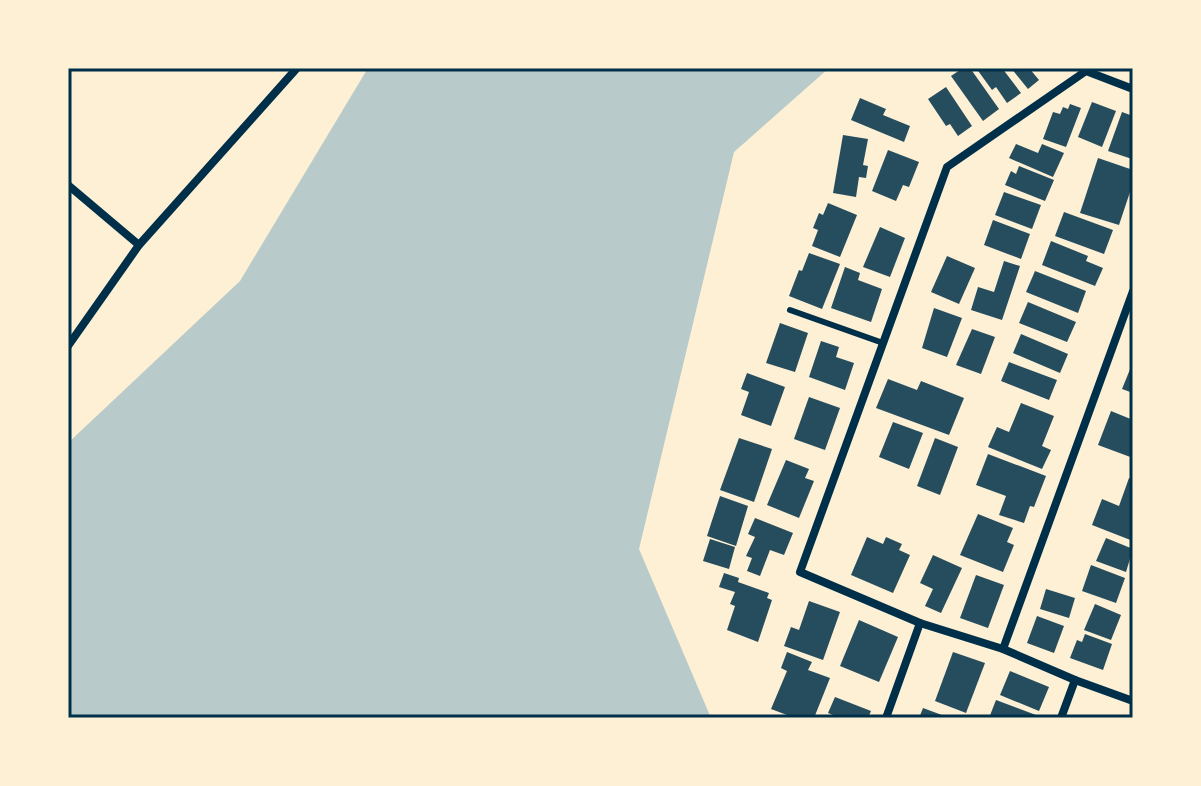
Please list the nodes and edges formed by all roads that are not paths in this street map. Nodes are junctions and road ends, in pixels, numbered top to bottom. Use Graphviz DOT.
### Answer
graph roads {
  1 [pos="297,68"];
  2 [pos="1133,89"];
  3 [pos="68,185"];
  4 [pos="139,245"];
  5 [pos="1133,291"];
  6 [pos="790,310"];
  7 [pos="883,343"];
  8 [pos="68,346"];
  9 [pos="920,623"];
  10 [pos="1003,649"];
  11 [pos="1075,680"];
  12 [pos="1133,701"];
  13 [pos="886,718"];
  14 [pos="1061,718"];
  1 -- 4 [label="street"];
  2 -- 7 [label="street"];
  3 -- 4 [label="street"];
  4 -- 8 [label="street"];
  5 -- 10 [label="street"];
  6 -- 7 [label="lane"];
  7 -- 9 [label="street"];
  9 -- 10 [label="street"];
  9 -- 13 [label="street"];
  10 -- 11 [label="street"];
  11 -- 12 [label="street"];
  11 -- 14 [label="street"];
}
